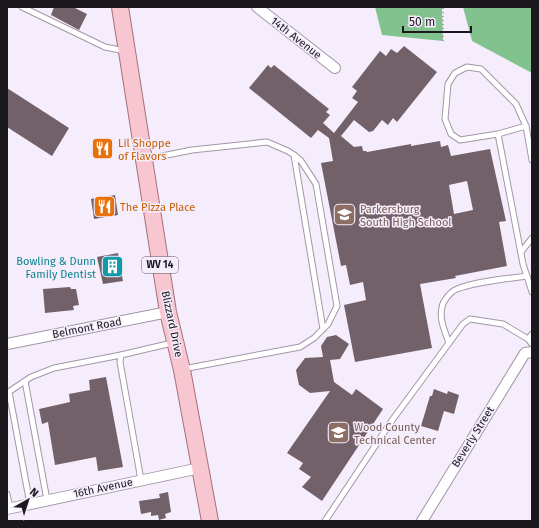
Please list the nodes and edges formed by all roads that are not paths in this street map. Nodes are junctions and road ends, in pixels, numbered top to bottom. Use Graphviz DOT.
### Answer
graph roads {
  1 [pos="22,7"];
  2 [pos="120,7"];
  3 [pos="258,7"];
  4 [pos="127,52"];
  5 [pos="335,68"];
  6 [pos="526,126"];
  7 [pos="498,134"];
  8 [pos="294,155"];
  9 [pos="144,160"];
  10 [pos="532,160"];
  11 [pos="532,238"];
  12 [pos="520,252"];
  13 [pos="527,276"];
  14 [pos="532,292"];
  15 [pos="168,312"];
  16 [pos="323,329"];
  17 [pos="532,334"];
  18 [pos="528,339"];
  19 [pos="175,342"];
  20 [pos="449,343"];
  21 [pos="7,344"];
  22 [pos="532,344"];
  23 [pos="528,352"];
  24 [pos="121,355"];
  25 [pos="182,370"];
  26 [pos="25,381"];
  27 [pos="8,393"];
  28 [pos="200,468"];
  29 [pos="141,480"];
  30 [pos="7,494"];
  31 [pos="47,500"];
  32 [pos="30,504"];
  33 [pos="9,509"];
  34 [pos="210,521"];
  35 [pos="326,521"];
  36 [pos="422,521"];
  1 -- 4 [label="lane"];
  2 -- 4 [label="main road, Blizzard Drive / WV 14"];
  3 -- 5 [label="street, 14th Avenue"];
  4 -- 9 [label="main road, Blizzard Drive / WV 14"];
  6 -- 7 [label="lane"];
  6 -- 7 [label="lane"];
  6 -- 10 [label="lane"];
  7 -- 12 [label="lane"];
  8 -- 9 [label="lane"];
  8 -- 16 [label="lane"];
  8 -- 16 [label="lane"];
  9 -- 15 [label="main road, Blizzard Drive / WV 14"];
  11 -- 12 [label="lane"];
  12 -- 13 [label="lane"];
  13 -- 14 [label="lane"];
  13 -- 20 [label="lane"];
  15 -- 19 [label="main road, Blizzard Drive / WV 14"];
  15 -- 21 [label="street, Belmont Road"];
  16 -- 25 [label="lane"];
  17 -- 18 [label="lane"];
  18 -- 20 [label="lane"];
  18 -- 22 [label="lane"];
  19 -- 24 [label="lane"];
  19 -- 25 [label="main road, Blizzard Drive / WV 14"];
  20 -- 35 [label="lane"];
  23 -- 36 [label="street, Beverly Street"];
  24 -- 26 [label="lane"];
  24 -- 29 [label="lane"];
  25 -- 28 [label="main road, Blizzard Drive / WV 14"];
  26 -- 27 [label="lane"];
  26 -- 31 [label="lane"];
  27 -- 32 [label="lane"];
  28 -- 29 [label="street, 16th Avenue"];
  28 -- 34 [label="main road, Blizzard Drive / WV 14"];
  29 -- 31 [label="street, 16th Avenue"];
  30 -- 33 [label="lane"];
  31 -- 32 [label="street, 16th Avenue"];
  32 -- 33 [label="street, 16th Avenue"];
}
